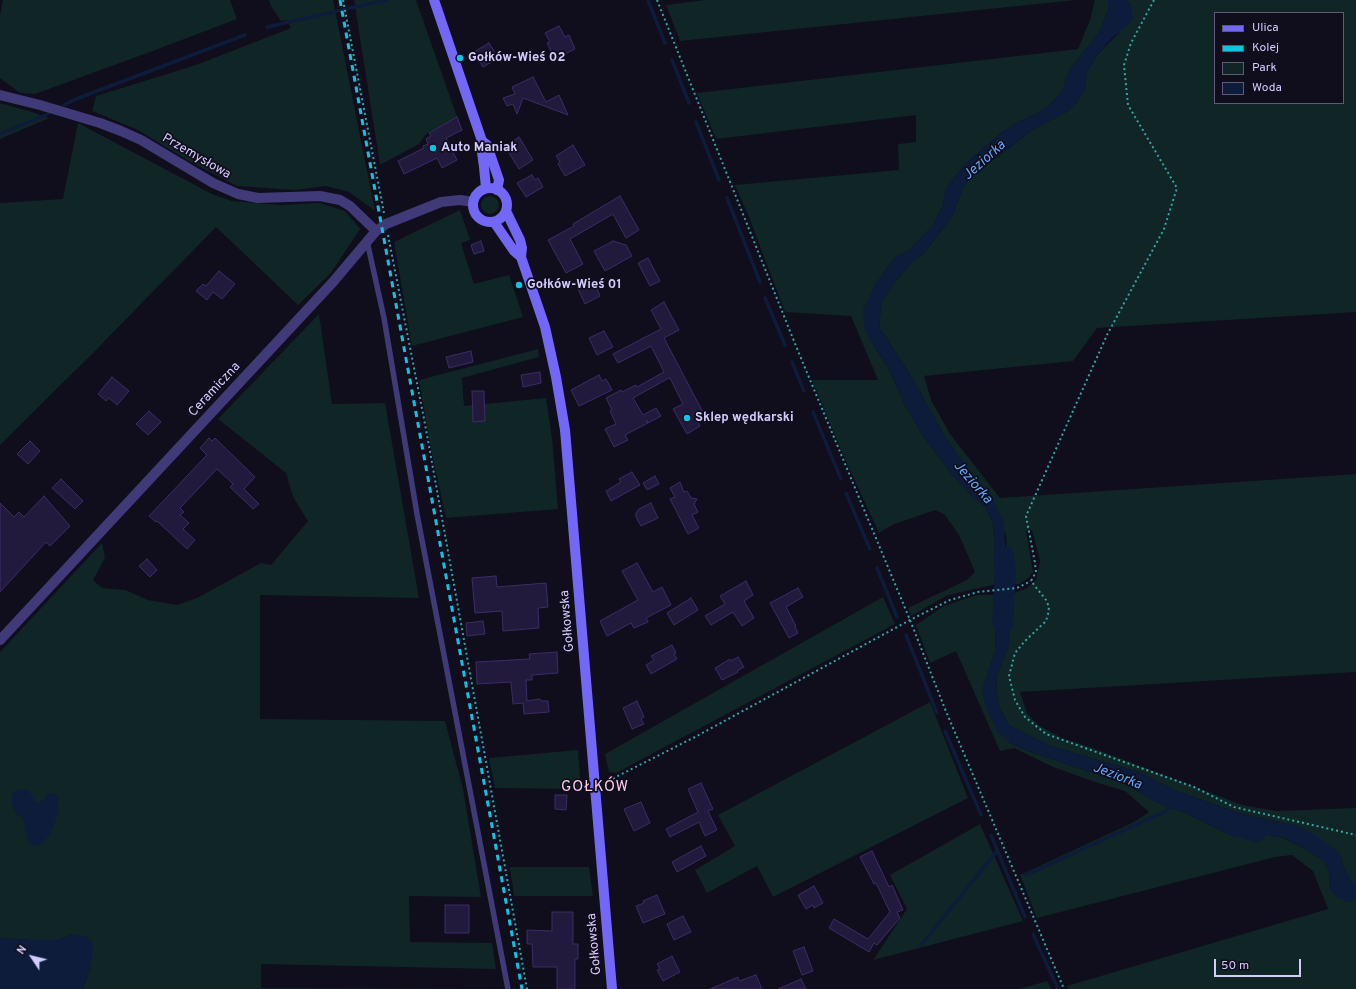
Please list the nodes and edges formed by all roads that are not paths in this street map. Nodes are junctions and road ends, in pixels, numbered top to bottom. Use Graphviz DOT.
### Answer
graph roads {
  1 [pos="434,0"];
  2 [pos="0,95"];
  3 [pos="482,141"];
  4 [pos="486,188"];
  5 [pos="497,190"];
  6 [pos="472,202"];
  7 [pos="506,211"];
  8 [pos="494,222"];
  9 [pos="376,231"];
  10 [pos="367,240"];
  11 [pos="521,257"];
  12 [pos="0,640"];
  13 [pos="508,989"];
  14 [pos="612,989"];
  1 -- 3 [label="street"];
  2 -- 9 [label="street, Przemysłowa"];
  3 -- 4 [label="street"];
  3 -- 5 [label="street"];
  4 -- 5 [label="street"];
  4 -- 6 [label="street"];
  5 -- 7 [label="street"];
  6 -- 8 [label="street"];
  6 -- 9 [label="street, Ceramiczna"];
  7 -- 8 [label="street"];
  7 -- 11 [label="street, Gołkowska"];
  8 -- 11 [label="street, Gołkowska"];
  9 -- 10 [label="street, Ceramiczna"];
  10 -- 12 [label="street, Ceramiczna"];
  10 -- 13 [label="lane"];
  11 -- 14 [label="street, Gołkowska"];
}
